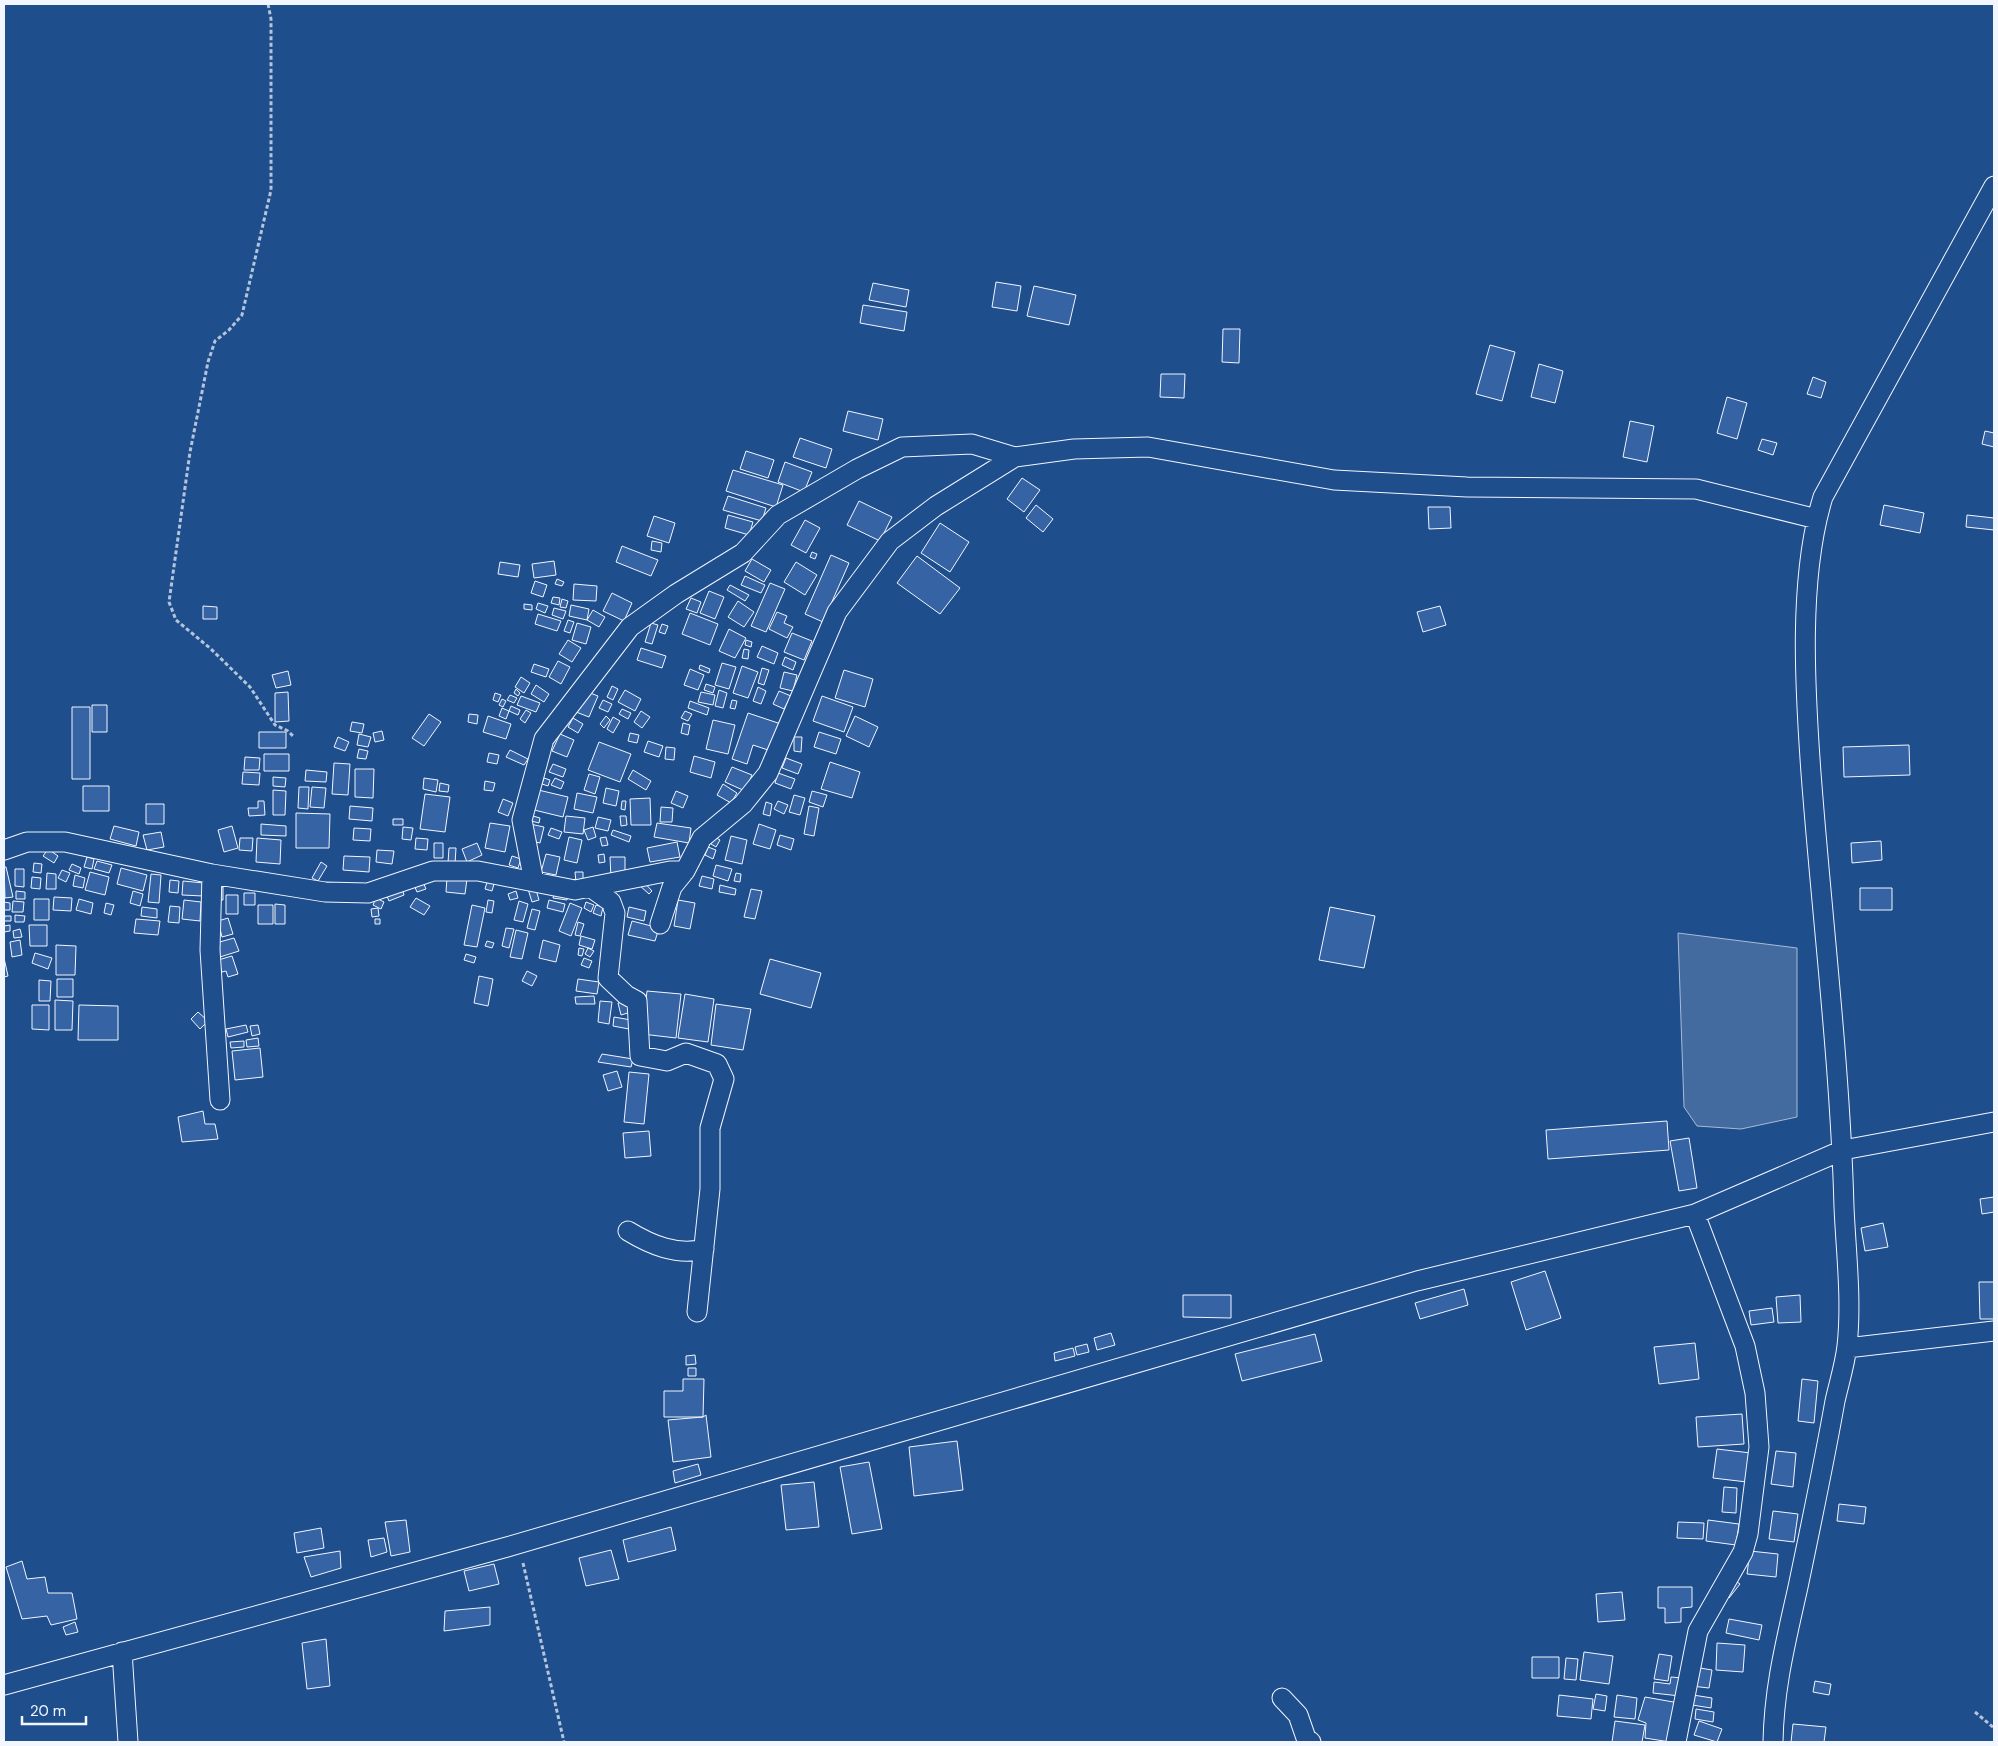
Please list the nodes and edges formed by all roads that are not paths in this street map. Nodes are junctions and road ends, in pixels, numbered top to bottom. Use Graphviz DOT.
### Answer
graph roads {
  1 [pos="1994,186"];
  2 [pos="1015,457"];
  3 [pos="1817,519"];
  4 [pos="4,850"];
  5 [pos="685,871"];
  6 [pos="212,874"];
  7 [pos="534,882"];
  8 [pos="590,887"];
  9 [pos="660,924"];
  10 [pos="220,1100"];
  11 [pos="1994,1122"];
  12 [pos="1843,1150"];
  13 [pos="1695,1214"];
  14 [pos="628,1231"];
  15 [pos="704,1249"];
  16 [pos="697,1312"];
  17 [pos="1994,1331"];
  18 [pos="1847,1348"];
  19 [pos="122,1652"];
  20 [pos="4,1684"];
  21 [pos="1282,1698"];
  22 [pos="128,1742"];
  23 [pos="1311,1742"];
  24 [pos="1676,1742"];
  25 [pos="1773,1742"];
  1 -- 3 [label="street"];
  2 -- 3 [label="street"];
  2 -- 5 [label="street"];
  2 -- 7 [label="street"];
  3 -- 12 [label="street"];
  4 -- 6 [label="street"];
  5 -- 8 [label="street"];
  5 -- 9 [label="street"];
  6 -- 7 [label="street"];
  6 -- 10 [label="street"];
  7 -- 8 [label="street"];
  8 -- 15 [label="street"];
  11 -- 12 [label="street"];
  12 -- 13 [label="street"];
  12 -- 18 [label="street"];
  13 -- 19 [label="street"];
  13 -- 24 [label="street"];
  14 -- 15 [label="street"];
  15 -- 16 [label="street"];
  17 -- 18 [label="street"];
  18 -- 25 [label="street"];
  19 -- 20 [label="street"];
  19 -- 22 [label="street"];
  21 -- 23 [label="street"];
}
